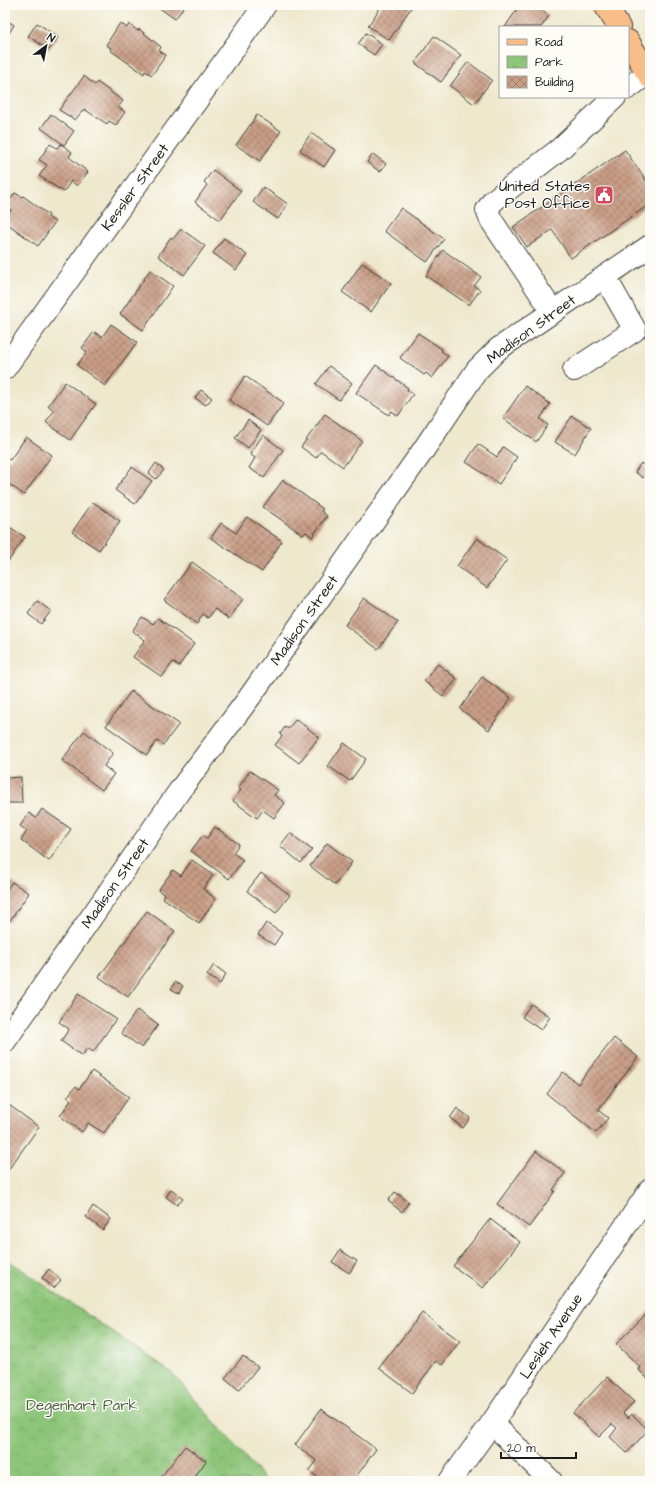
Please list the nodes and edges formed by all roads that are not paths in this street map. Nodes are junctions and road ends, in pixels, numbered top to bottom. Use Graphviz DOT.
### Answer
graph roads {
  1 [pos="265,5"];
  2 [pos="605,5"];
  3 [pos="618,26"];
  4 [pos="629,43"];
  5 [pos="649,75"];
  6 [pos="629,87"];
  7 [pos="614,98"];
  8 [pos="650,246"];
  9 [pos="605,277"];
  10 [pos="553,312"];
  11 [pos="643,325"];
  12 [pos="5,368"];
  13 [pos="574,370"];
  14 [pos="5,1041"];
  15 [pos="650,1190"];
  16 [pos="492,1423"];
  17 [pos="450,1481"];
  18 [pos="551,1481"];
  1 -- 12 [label="street, Kessler Street"];
  2 -- 3 [label="main road"];
  4 -- 5 [label="main road"];
  5 -- 6 [label="street"];
  7 -- 10 [label="street"];
  8 -- 9 [label="street, Madison Street"];
  9 -- 10 [label="street, Madison Street"];
  9 -- 11 [label="street"];
  10 -- 14 [label="street, Madison Street"];
  11 -- 13 [label="street"];
  15 -- 16 [label="street, Lesleh Avenue"];
  16 -- 17 [label="street, Lesleh Avenue"];
  16 -- 18 [label="street"];
}
